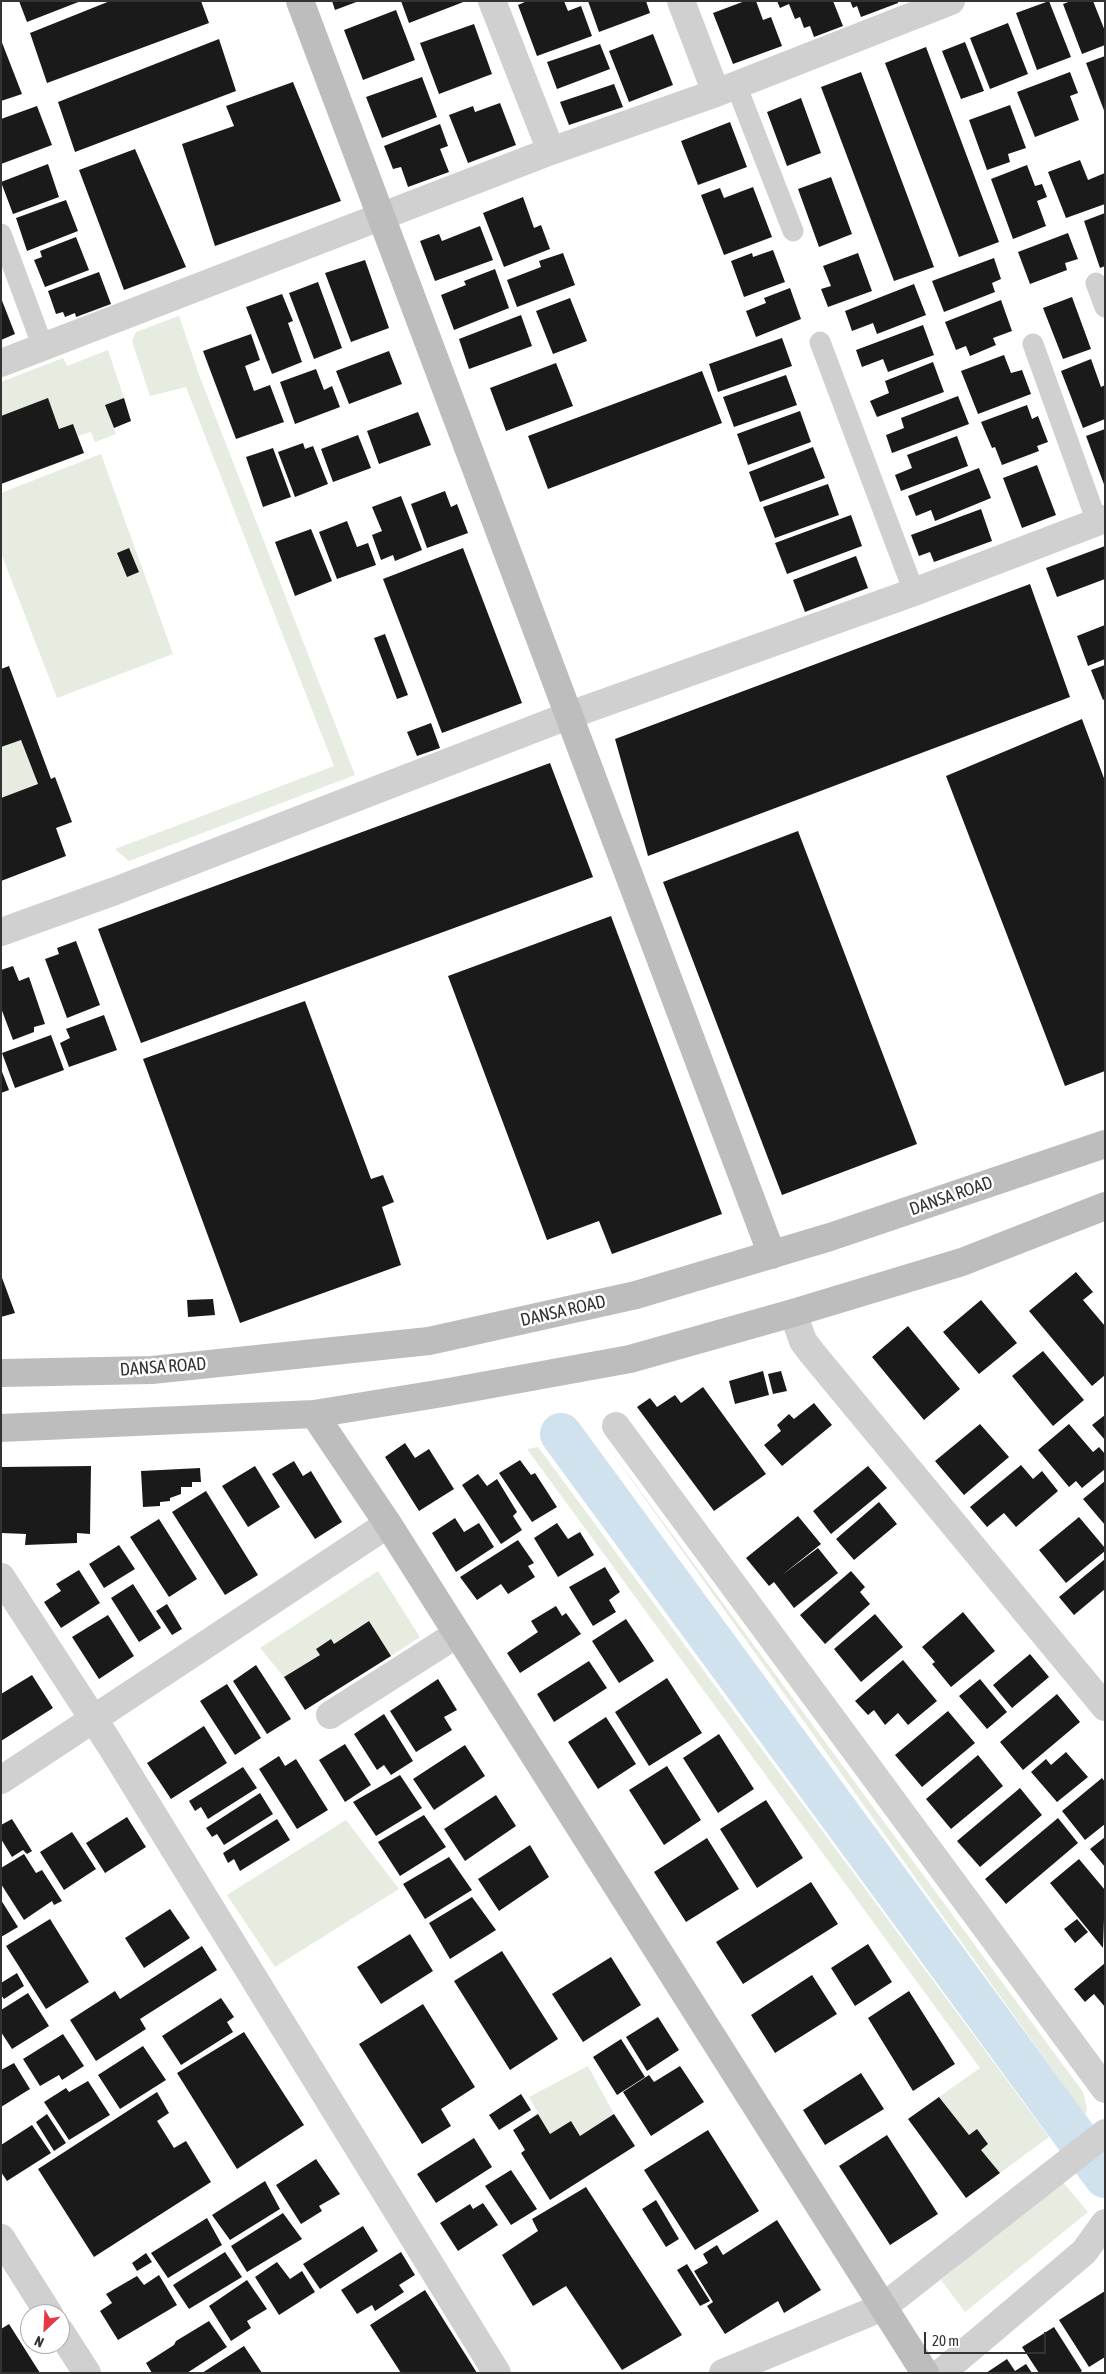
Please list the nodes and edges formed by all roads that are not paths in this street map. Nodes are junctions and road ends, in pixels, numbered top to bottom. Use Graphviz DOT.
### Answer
graph roads {
  1 [pos="300,1"];
  2 [pos="492,1"];
  3 [pos="681,1"];
  4 [pos="951,1"];
  5 [pos="726,89"];
  6 [pos="550,151"];
  7 [pos="380,216"];
  8 [pos="793,231"];
  9 [pos="1,234"];
  10 [pos="1096,283"];
  11 [pos="1105,307"];
  12 [pos="820,342"];
  13 [pos="1033,344"];
  14 [pos="43,347"];
  15 [pos="1,363"];
  16 [pos="1101,520"];
  17 [pos="914,592"];
  18 [pos="570,715"];
  19 [pos="1,932"];
  20 [pos="1105,1144"];
  21 [pos="1105,1206"];
  22 [pos="772,1255"];
  23 [pos="793,1313"];
  24 [pos="1,1373"];
  25 [pos="314,1414"];
  26 [pos="616,1426"];
  27 [pos="1,1428"];
  28 [pos="388,1524"];
  29 [pos="1,1577"];
  30 [pos="457,1634"];
  31 [pos="1105,1707"];
  32 [pos="330,1715"];
  33 [pos="94,1720"];
  34 [pos="1,1780"];
  35 [pos="1105,2089"];
  36 [pos="1105,2133"];
  37 [pos="1103,2224"];
  38 [pos="1,2238"];
  39 [pos="43,2304"];
  40 [pos="883,2307"];
  41 [pos="70,2347"];
  42 [pos="87,2373"];
  43 [pos="497,2373"];
  44 [pos="723,2373"];
  45 [pos="925,2373"];
  46 [pos="941,2373"];
  1 -- 7 [label="street"];
  2 -- 6 [label="street"];
  3 -- 5 [label="street"];
  4 -- 5 [label="street"];
  5 -- 6 [label="street"];
  5 -- 8 [label="lane"];
  6 -- 7 [label="street"];
  7 -- 14 [label="street"];
  7 -- 18 [label="street"];
  9 -- 14 [label="lane"];
  10 -- 11 [label="lane"];
  12 -- 17 [label="lane"];
  13 -- 16 [label="lane"];
  14 -- 15 [label="street"];
  16 -- 17 [label="street"];
  17 -- 18 [label="street"];
  18 -- 19 [label="street"];
  18 -- 22 [label="street"];
  20 -- 22 [label="street, DANSA ROAD"];
  21 -- 23 [label="street"];
  22 -- 24 [label="street, DANSA ROAD"];
  23 -- 25 [label="street"];
  23 -- 31 [label="street"];
  25 -- 27 [label="street"];
  25 -- 28 [label="street"];
  26 -- 35 [label="street"];
  28 -- 30 [label="street"];
  28 -- 33 [label="street"];
  29 -- 33 [label="street"];
  30 -- 32 [label="street"];
  30 -- 40 [label="street"];
  33 -- 34 [label="street"];
  33 -- 43 [label="street"];
  36 -- 40 [label="street"];
  37 -- 46 [label="street"];
  38 -- 39 [label="street"];
  40 -- 44 [label="street"];
  40 -- 45 [label="street"];
  41 -- 42 [label="street"];
}
